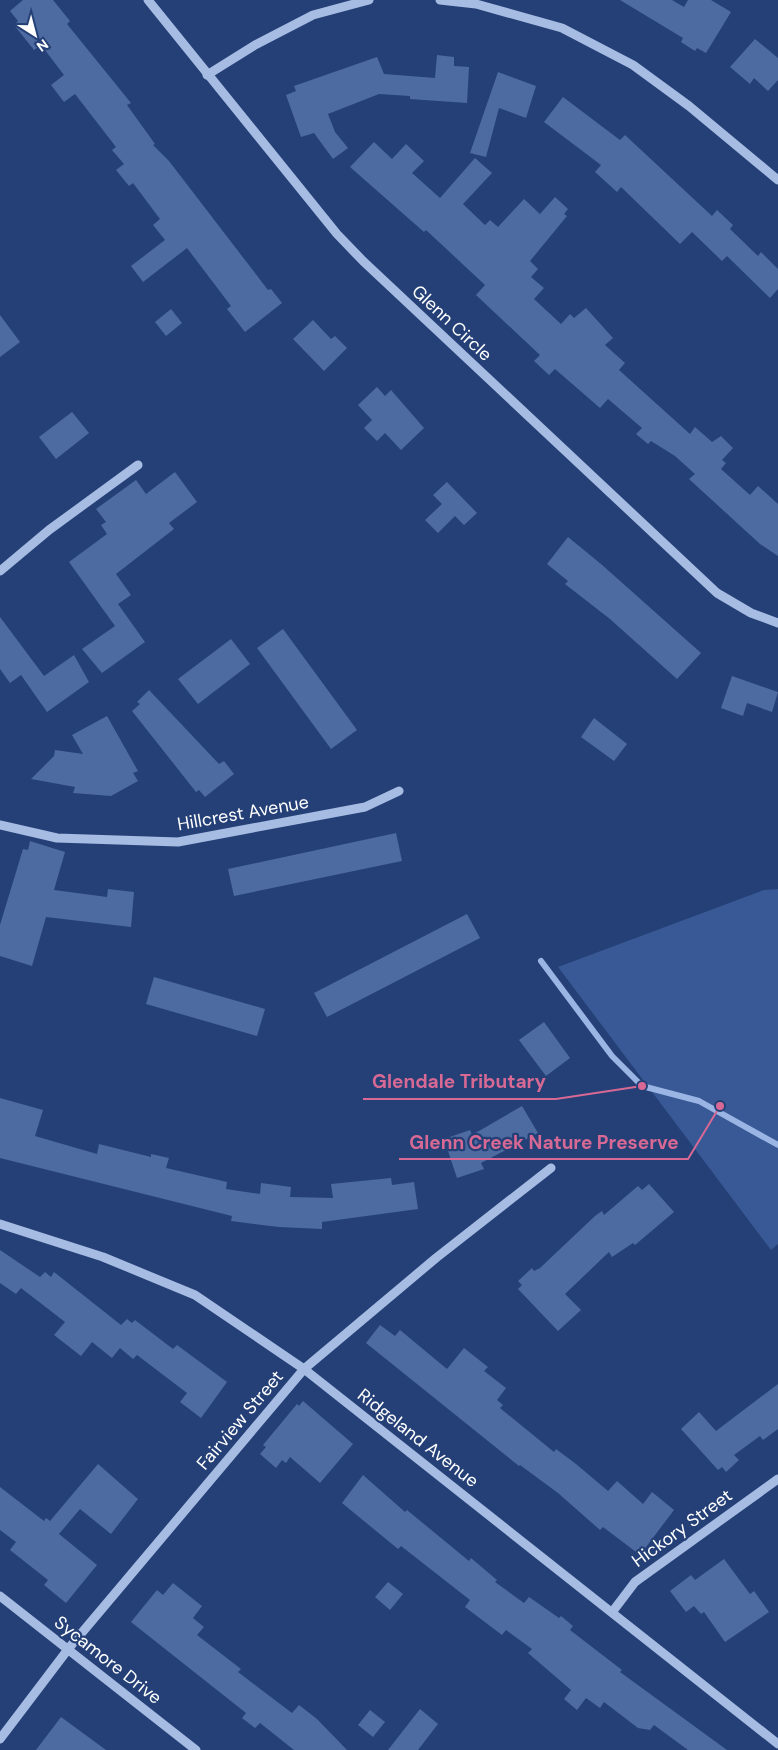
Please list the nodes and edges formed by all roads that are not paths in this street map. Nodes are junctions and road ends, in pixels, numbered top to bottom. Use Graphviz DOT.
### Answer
graph roads {
  1 [pos="148,0"];
  2 [pos="369,0"];
  3 [pos="440,0"];
  4 [pos="207,74"];
  5 [pos="778,180"];
  6 [pos="138,465"];
  7 [pos="0,571"];
  8 [pos="778,623"];
  9 [pos="399,792"];
  10 [pos="0,824"];
  11 [pos="551,1168"];
  12 [pos="0,1224"];
  13 [pos="304,1369"];
  14 [pos="778,1479"];
  15 [pos="0,1596"];
  16 [pos="613,1611"];
  17 [pos="68,1648"];
  18 [pos="0,1739"];
  19 [pos="778,1744"];
  20 [pos="196,1750"];
  1 -- 4 [label="street, Glenn Circle"];
  2 -- 4 [label="street"];
  3 -- 5 [label="street"];
  4 -- 8 [label="street, Glenn Circle"];
  6 -- 7 [label="street"];
  9 -- 10 [label="street, Hillcrest Avenue"];
  11 -- 13 [label="street, Fairview Street"];
  12 -- 13 [label="street, Ridgeland Avenue"];
  13 -- 16 [label="street, Ridgeland Avenue"];
  13 -- 17 [label="street, Fairview Street"];
  14 -- 16 [label="street, Hickory Street"];
  15 -- 17 [label="street, Sycamore Drive"];
  16 -- 19 [label="street, Ridgeland Avenue"];
  17 -- 18 [label="street, Fairview Street"];
  17 -- 20 [label="street, Sycamore Drive"];
}
